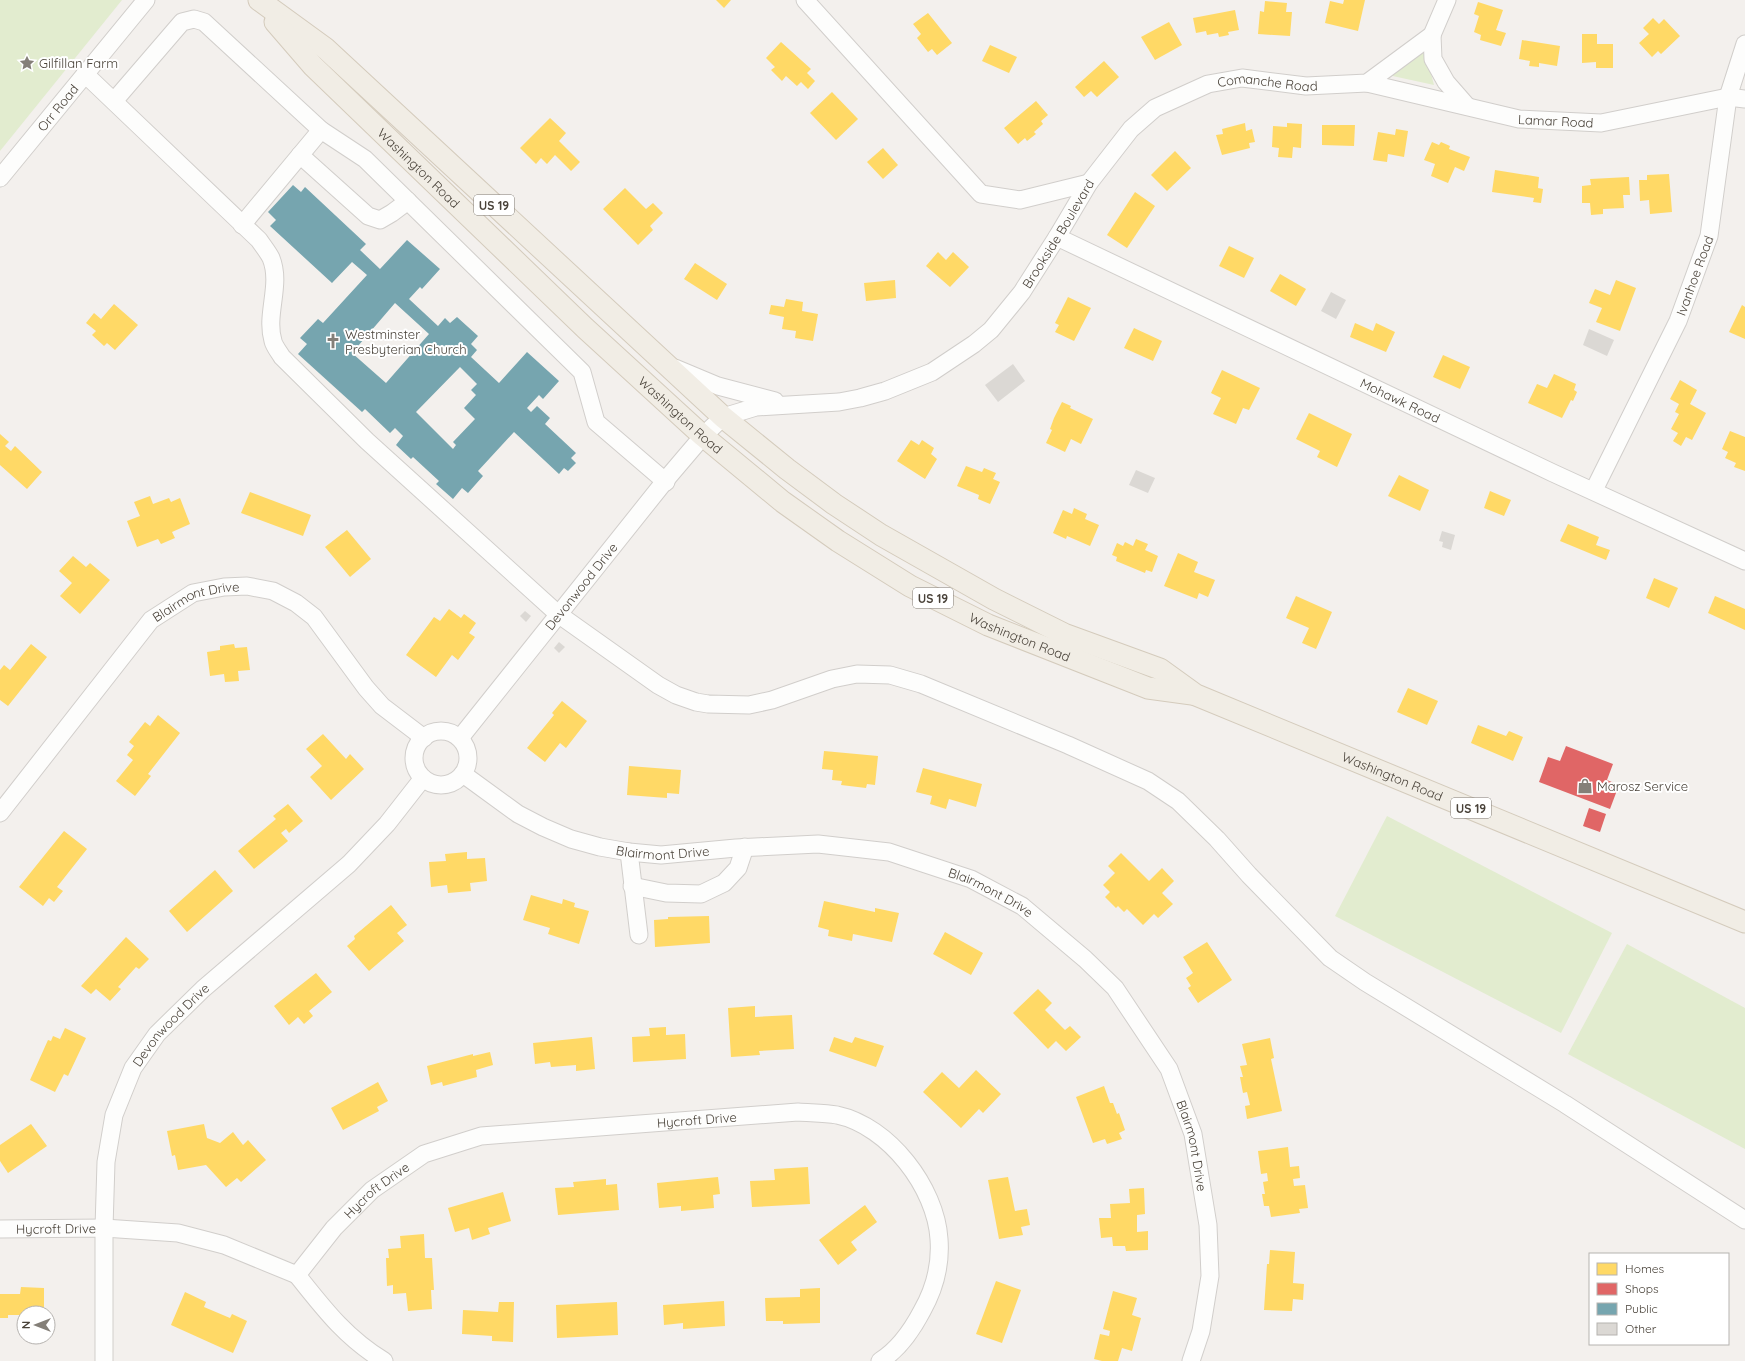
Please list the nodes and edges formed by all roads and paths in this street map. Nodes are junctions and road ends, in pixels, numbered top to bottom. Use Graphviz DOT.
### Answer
graph roads {
  1 [pos="146,0"];
  2 [pos="257,0"];
  3 [pos="805,0"];
  4 [pos="1447,0"];
  5 [pos="1432,35"];
  6 [pos="1745,44"];
  7 [pos="85,74"];
  8 [pos="1368,83"];
  9 [pos="1728,98"];
  10 [pos="1745,99"];
  11 [pos="114,101"];
  12 [pos="1467,106"];
  13 [pos="321,130"];
  14 [pos="300,155"];
  15 [pos="0,178"];
  16 [pos="1088,183"];
  17 [pos="408,202"];
  18 [pos="242,225"];
  19 [pos="1057,237"];
  20 [pos="666,364"];
  21 [pos="793,405"];
  22 [pos="723,417"];
  23 [pos="703,436"];
  24 [pos="666,482"];
  25 [pos="1594,490"];
  26 [pos="1745,561"];
  27 [pos="558,614"];
  28 [pos="1196,695"];
  29 [pos="424,738"];
  30 [pos="460,738"];
  31 [pos="463,774"];
  32 [pos="423,778"];
  33 [pos="0,813"];
  34 [pos="745,848"];
  35 [pos="629,852"];
  36 [pos="632,886"];
  37 [pos="1745,922"];
  38 [pos="640,935"];
  39 [pos="1745,1220"];
  40 [pos="104,1228"];
  41 [pos="0,1229"];
  42 [pos="297,1275"];
  43 [pos="104,1361"];
  44 [pos="384,1361"];
  45 [pos="880,1361"];
  46 [pos="1191,1361"];
  1 -- 7 [label="street, Orr Road"];
  2 -- 20 [label="main road, Washington Road / US 19"];
  2 -- 23 [label="main road, Washington Road / US 19"];
  3 -- 16 [label="street, Brookside Boulevard"];
  4 -- 5 [label="street"];
  5 -- 8 [label="street"];
  5 -- 12 [label="street"];
  6 -- 9 [label="street, Ivanhoe Road"];
  7 -- 11 [label="street"];
  7 -- 15 [label="street, Orr Road"];
  8 -- 12 [label="street, Lamar Road"];
  8 -- 16 [label="street, Comanche Road"];
  9 -- 10 [label="street, Lamar Road"];
  9 -- 12 [label="street, Lamar Road"];
  9 -- 25 [label="street, Ivanhoe Road"];
  11 -- 13 [label="street"];
  11 -- 18 [label="street"];
  13 -- 14 [label="street"];
  13 -- 17 [label="street"];
  14 -- 17 [label="street"];
  14 -- 18 [label="street"];
  16 -- 19 [label="street, Brookside Boulevard"];
  17 -- 24 [label="street"];
  18 -- 27 [label="street"];
  19 -- 21 [label="street, Brookside Boulevard"];
  19 -- 25 [label="street, Mohawk Road"];
  20 -- 21 [label="street"];
  20 -- 22 [label="main road, Washington Road / US 19"];
  21 -- 22 [label="street, Brookside Boulevard"];
  22 -- 23 [label="street, Devonwood Drive"];
  22 -- 28 [label="main road, Washington Road / US 19"];
  23 -- 24 [label="street, Devonwood Drive"];
  23 -- 28 [label="main road, Washington Road / US 19"];
  24 -- 27 [label="street, Devonwood Drive"];
  25 -- 26 [label="street, Mohawk Road"];
  27 -- 30 [label="street, Devonwood Drive"];
  27 -- 39 [label="street"];
  28 -- 37 [label="main road, Washington Road / US 19"];
  29 -- 30 [label="street"];
  29 -- 32 [label="street"];
  29 -- 33 [label="street, Blairmont Drive"];
  30 -- 31 [label="street"];
  31 -- 32 [label="street"];
  31 -- 35 [label="street, Blairmont Drive"];
  32 -- 40 [label="street, Devonwood Drive"];
  34 -- 35 [label="street, Blairmont Drive"];
  34 -- 36 [label="street"];
  34 -- 46 [label="street, Blairmont Drive"];
  35 -- 36 [label="street"];
  36 -- 38 [label="street"];
  40 -- 41 [label="street, Hycroft Drive"];
  40 -- 42 [label="street, Hycroft Drive"];
  40 -- 43 [label="street, Devonwood Drive"];
  42 -- 44 [label="street, Hycroft Drive"];
  42 -- 45 [label="street, Hycroft Drive"];
}
